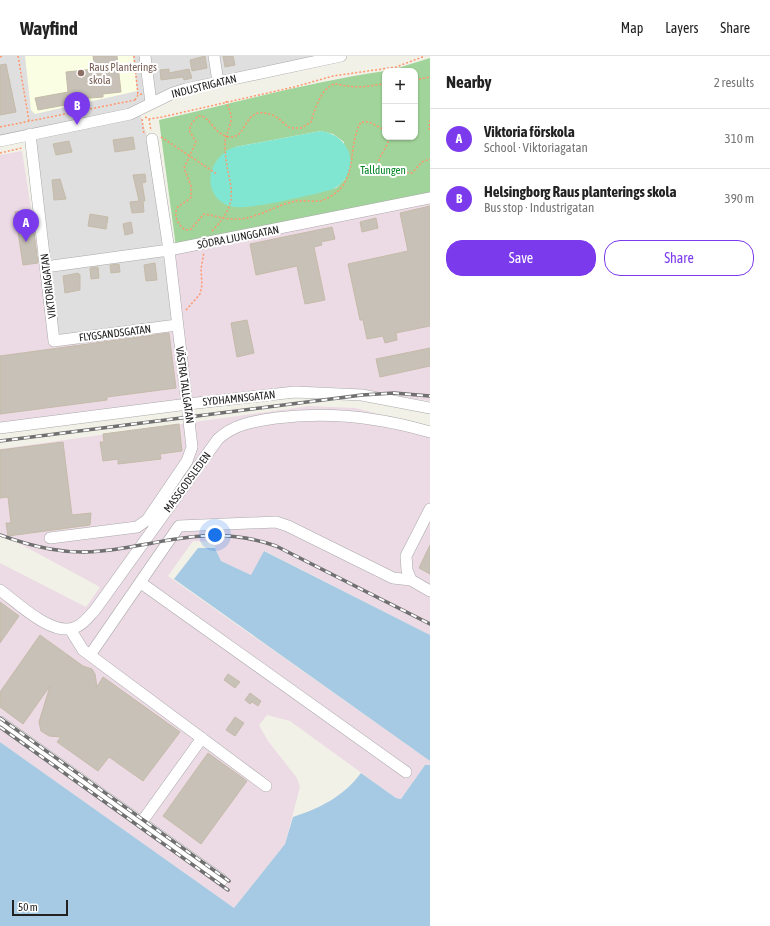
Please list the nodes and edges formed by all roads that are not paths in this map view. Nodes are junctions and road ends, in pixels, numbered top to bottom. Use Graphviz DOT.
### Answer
graph roads {
  1 [pos="145,56"];
  2 [pos="214,56"];
  3 [pos="341,56"];
  4 [pos="218,82"];
  5 [pos="151,103"];
  6 [pos="30,134"];
  7 [pos="156,136"];
  8 [pos="0,140"];
  9 [pos="430,198"];
  10 [pos="169,250"];
  11 [pos="46,267"];
  12 [pos="177,322"];
  13 [pos="54,341"];
  14 [pos="188,404"];
  15 [pos="430,408"];
  16 [pos="0,428"];
  17 [pos="430,432"];
  18 [pos="430,509"];
  19 [pos="50,538"];
  20 [pos="411,580"];
  21 [pos="141,583"];
  22 [pos="0,590"];
  23 [pos="430,591"];
  24 [pos="70,629"];
  25 [pos="90,655"];
  26 [pos="0,722"];
  27 [pos="202,738"];
  28 [pos="406,772"];
  29 [pos="266,786"];
  30 [pos="141,823"];
  31 [pos="222,880"];
  1 -- 5 [label="street"];
  2 -- 4 [label="street"];
  3 -- 4 [label="street, INDUSTRIGATAN"];
  4 -- 5 [label="street, INDUSTRIGATAN"];
  5 -- 6 [label="street, INDUSTRIGATAN"];
  6 -- 8 [label="street, INDUSTRIGATAN"];
  6 -- 11 [label="street, VIKTORIAGATAN"];
  7 -- 10 [label="street, VÄSTRA TALLGATAN"];
  9 -- 10 [label="street, SÖDRA LJUNGGATAN"];
  10 -- 11 [label="street, SÖDRA LJUNGGATAN"];
  10 -- 12 [label="street, VÄSTRA TALLGATAN"];
  11 -- 13 [label="street, VIKTORIAGATAN"];
  12 -- 13 [label="street, FLYGSANDSGATAN"];
  12 -- 14 [label="street, VÄSTRA TALLGATAN"];
  14 -- 15 [label="street, SYDHAMNSGATAN"];
  14 -- 16 [label="street, SYDHAMNSGATAN"];
  14 -- 19 [label="street, VÄSTRA TALLGATAN"];
  17 -- 24 [label="street, MASSGODSLEDEN"];
  18 -- 20 [label="street"];
  20 -- 21 [label="street"];
  20 -- 23 [label="street"];
  21 -- 25 [label="street"];
  21 -- 28 [label="street"];
  22 -- 24 [label="street"];
  24 -- 25 [label="street"];
  25 -- 27 [label="street"];
  26 -- 30 [label="street"];
  27 -- 29 [label="street"];
  27 -- 30 [label="street"];
  30 -- 31 [label="street"];
}
